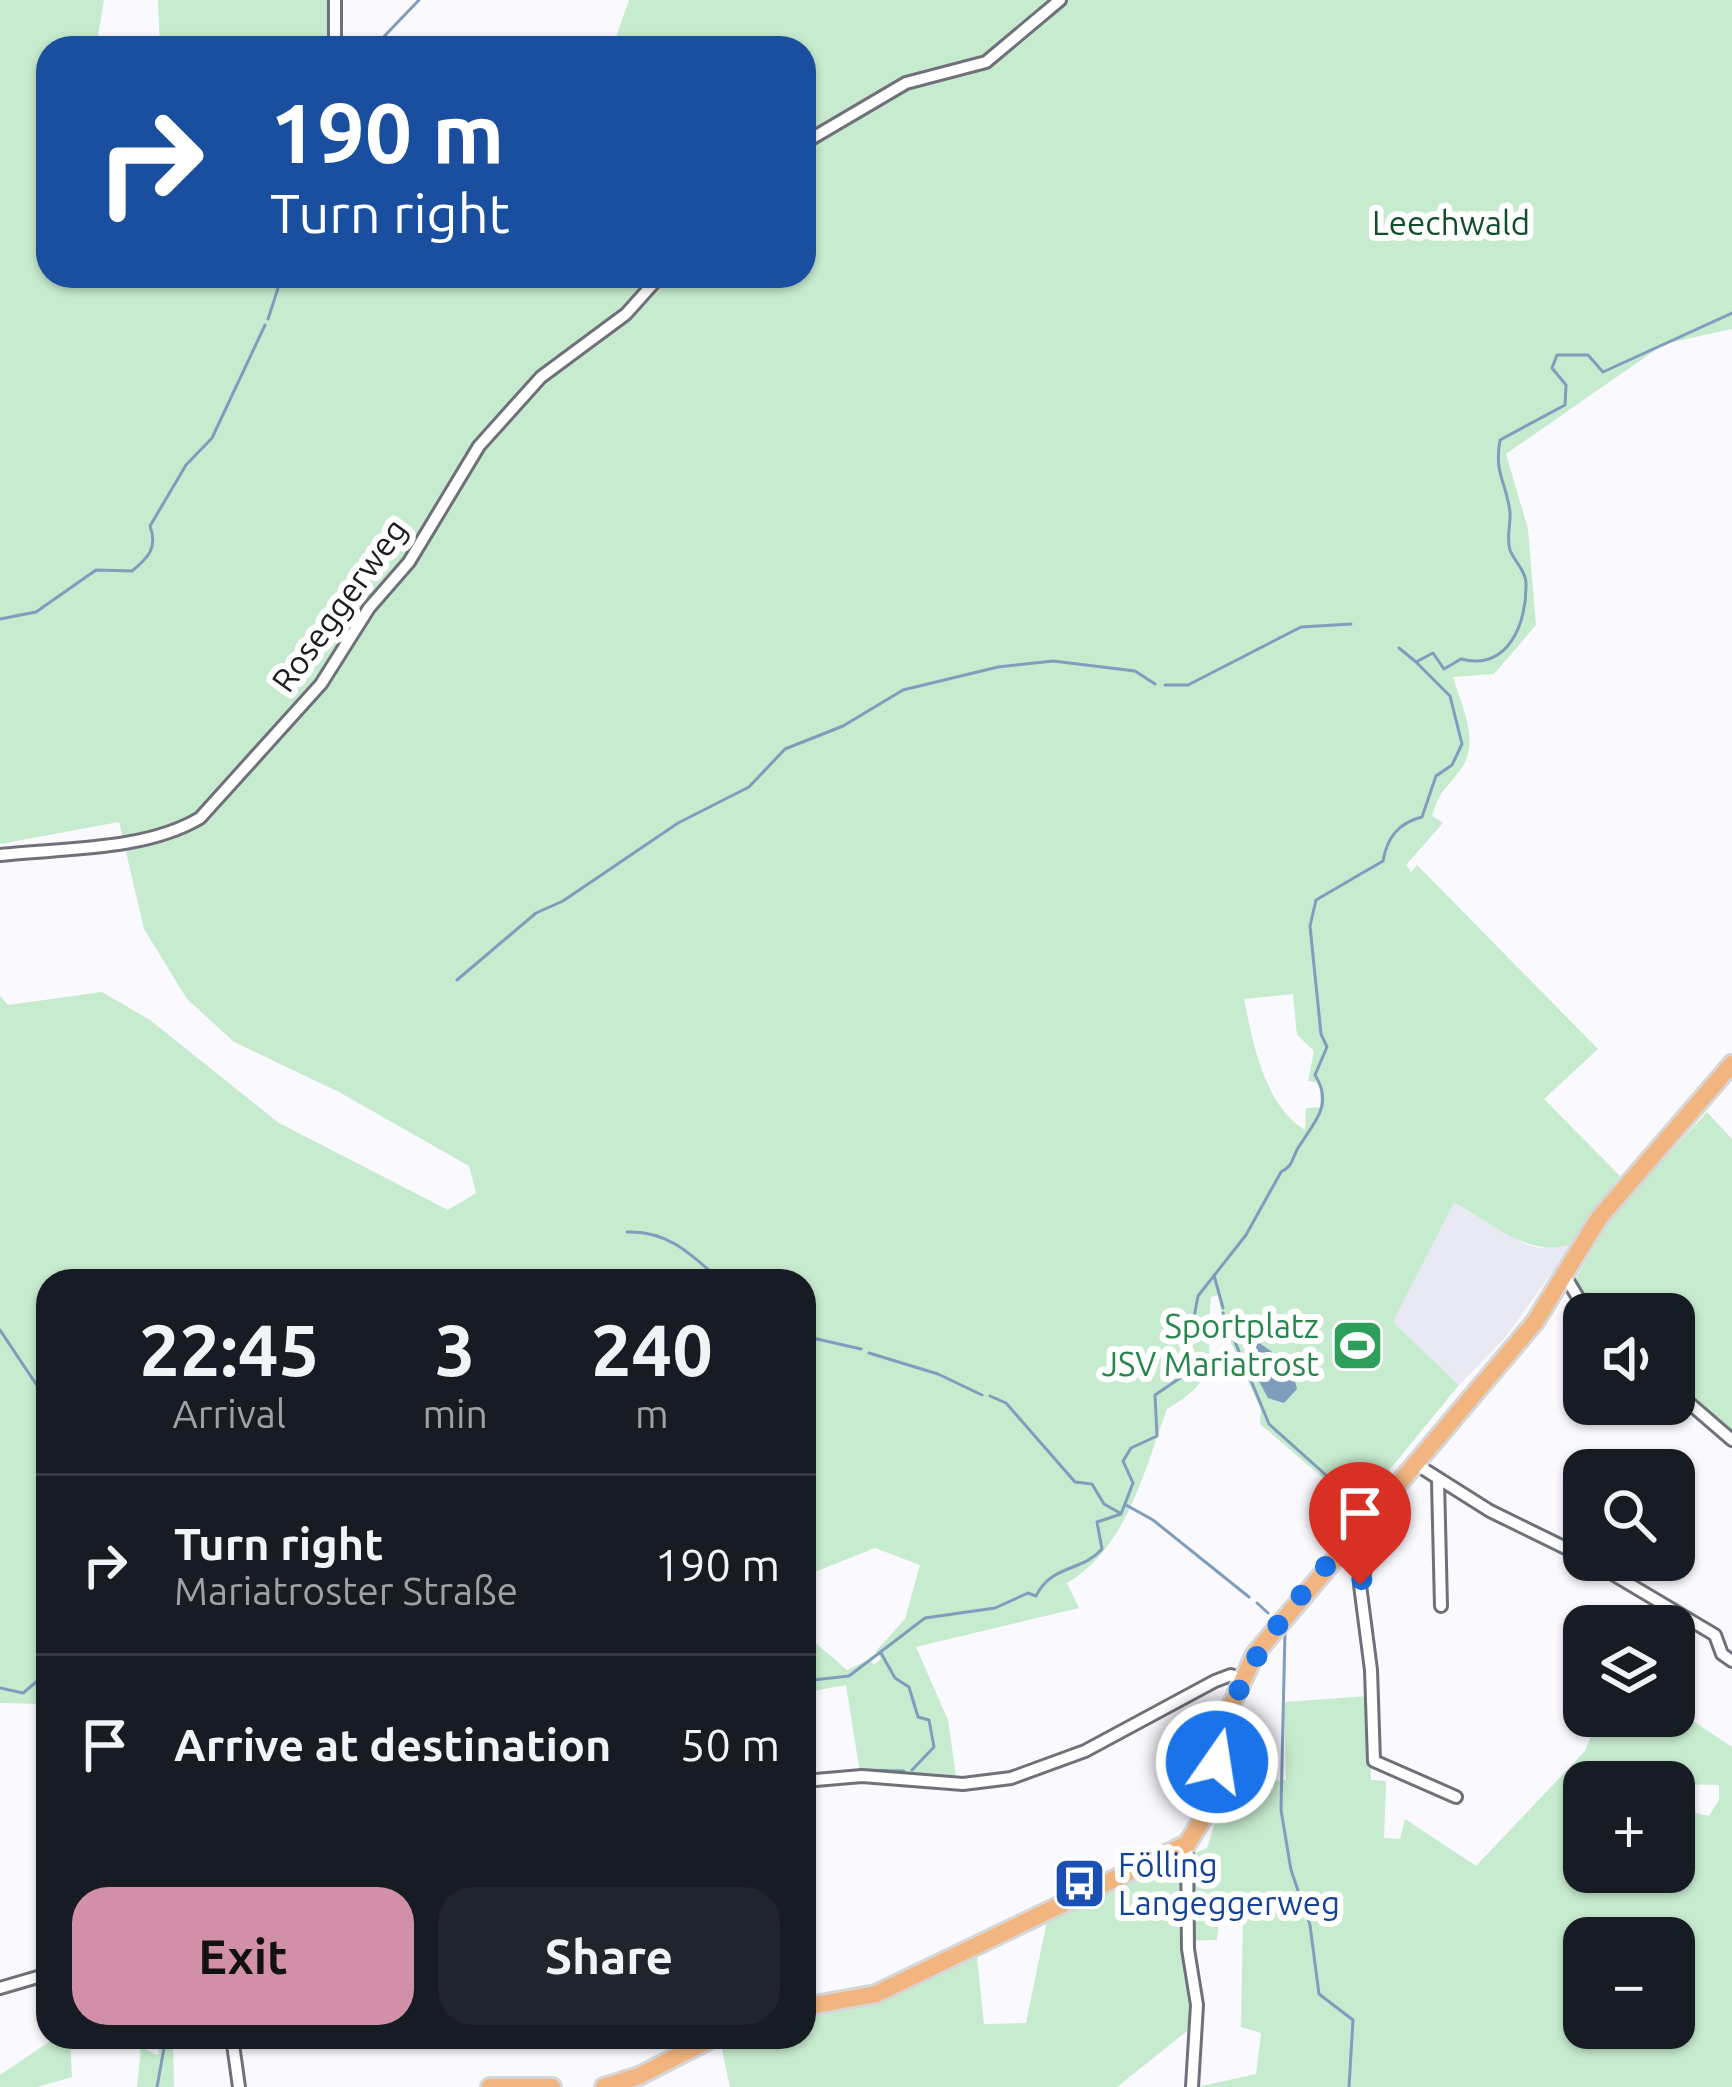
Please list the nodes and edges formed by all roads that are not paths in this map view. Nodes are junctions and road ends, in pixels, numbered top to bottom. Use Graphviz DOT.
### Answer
graph roads {
  1 [pos="335,0"];
  2 [pos="1060,0"];
  3 [pos="335,36"];
  4 [pos="816,136"];
  5 [pos="650,288"];
  6 [pos="0,855"];
  7 [pos="1732,1064"];
  8 [pos="1565,1276"];
  9 [pos="1575,1293"];
  10 [pos="1695,1408"];
  11 [pos="1732,1440"];
  12 [pos="1414,1463"];
  13 [pos="1438,1480"];
  14 [pos="1376,1509"];
  15 [pos="1563,1547"];
  16 [pos="1623,1581"];
  17 [pos="1442,1606"];
  18 [pos="1732,1661"];
  19 [pos="1240,1679"];
  20 [pos="816,1780"];
  21 [pos="1456,1797"];
  22 [pos="1187,1844"];
  23 [pos="36,1978"];
  24 [pos="0,1988"];
  25 [pos="816,2005"];
  26 [pos="234,2049"];
  27 [pos="688,2049"];
  28 [pos="239,2087"];
  29 [pos="490,2087"];
  30 [pos="552,2087"];
  31 [pos="604,2087"];
  32 [pos="1192,2087"];
  1 -- 3 [label="street"];
  2 -- 4 [label="street"];
  5 -- 6 [label="street, Roseggerweg"];
  7 -- 8 [label="main road"];
  8 -- 9 [label="street"];
  8 -- 12 [label="main road"];
  10 -- 11 [label="street"];
  12 -- 13 [label="street"];
  12 -- 14 [label="main road"];
  13 -- 15 [label="street"];
  13 -- 17 [label="street"];
  14 -- 19 [label="main road"];
  14 -- 21 [label="street"];
  16 -- 18 [label="street"];
  19 -- 20 [label="street"];
  19 -- 22 [label="main road"];
  22 -- 25 [label="main road"];
  22 -- 32 [label="street"];
  23 -- 24 [label="street"];
  26 -- 28 [label="street"];
  27 -- 31 [label="main road"];
  29 -- 30 [label="main road"];
}
